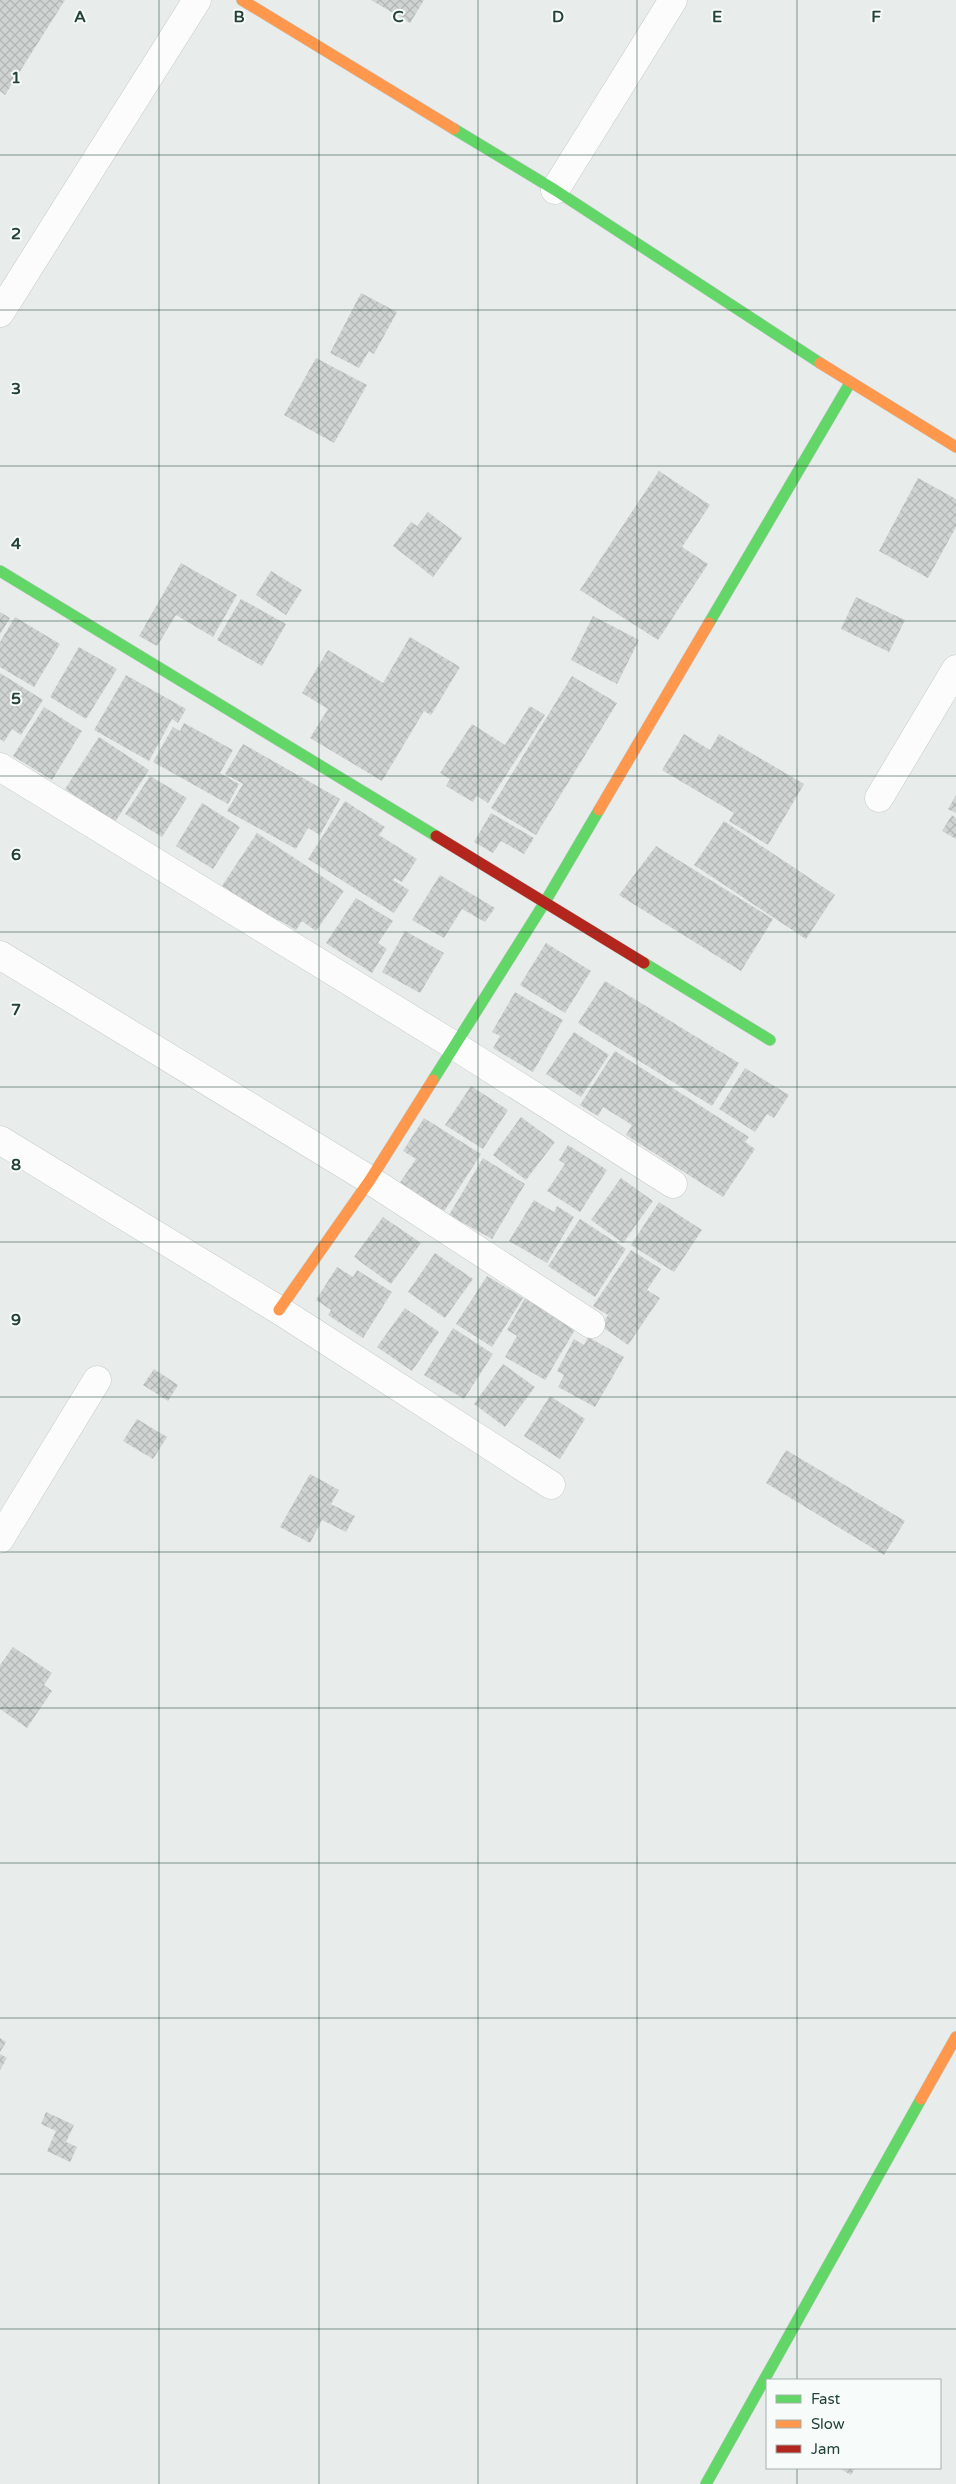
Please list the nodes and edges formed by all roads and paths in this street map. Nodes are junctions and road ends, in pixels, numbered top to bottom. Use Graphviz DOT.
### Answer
graph roads {
  1 [pos="197,0"];
  2 [pos="242,0"];
  3 [pos="673,0"];
  4 [pos="555,190"];
  5 [pos="0,313"];
  6 [pos="850,383"];
  7 [pos="956,447"];
  8 [pos="0,571"];
  9 [pos="956,669"];
  10 [pos="0,767"];
  11 [pos="879,798"];
  12 [pos="545,902"];
  13 [pos="0,955"];
  14 [pos="770,1040"];
  15 [pos="455,1046"];
  16 [pos="0,1140"];
  17 [pos="370,1180"];
  18 [pos="673,1184"];
  19 [pos="279,1310"];
  20 [pos="591,1324"];
  21 [pos="97,1380"];
  22 [pos="551,1485"];
  23 [pos="0,1539"];
  24 [pos="956,2037"];
  25 [pos="706,2484"];
  1 -- 5 [label="street"];
  2 -- 4 [label="street"];
  3 -- 4 [label="street"];
  4 -- 6 [label="street"];
  6 -- 7 [label="street"];
  6 -- 12 [label="street"];
  8 -- 12 [label="street"];
  9 -- 11 [label="street"];
  10 -- 15 [label="street"];
  12 -- 14 [label="street"];
  12 -- 15 [label="street"];
  13 -- 17 [label="street"];
  15 -- 17 [label="street"];
  15 -- 18 [label="street"];
  16 -- 19 [label="street"];
  17 -- 19 [label="street"];
  17 -- 20 [label="street"];
  19 -- 22 [label="street"];
  21 -- 23 [label="street"];
  24 -- 25 [label="street"];
}
